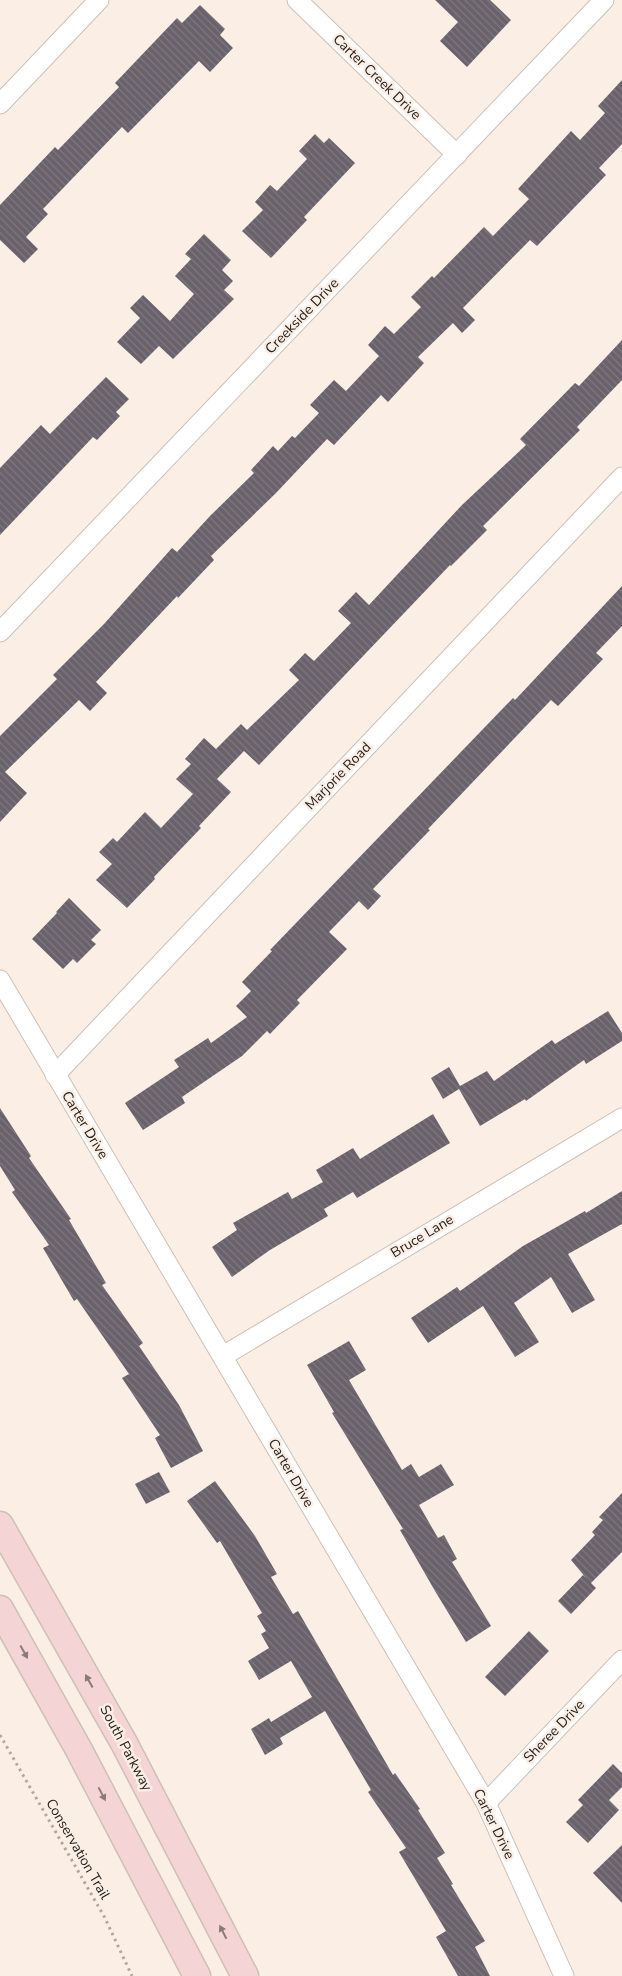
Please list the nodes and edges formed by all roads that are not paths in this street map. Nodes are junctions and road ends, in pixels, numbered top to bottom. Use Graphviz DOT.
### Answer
graph roads {
  1 [pos="99,0"];
  2 [pos="297,0"];
  3 [pos="604,0"];
  4 [pos="0,104"];
  5 [pos="457,155"];
  6 [pos="622,477"];
  7 [pos="0,632"];
  8 [pos="0,980"];
  9 [pos="55,1075"];
  10 [pos="622,1118"];
  11 [pos="222,1356"];
  12 [pos="0,1525"];
  13 [pos="0,1609"];
  14 [pos="622,1660"];
  15 [pos="486,1803"];
  16 [pos="197,1976"];
  17 [pos="245,1976"];
  18 [pos="564,1976"];
  1 -- 4 [label="street"];
  2 -- 5 [label="street, Carter Creek Drive"];
  3 -- 5 [label="street, Creekside Drive"];
  5 -- 7 [label="street, Creekside Drive"];
  6 -- 9 [label="street, Marjorie Road"];
  8 -- 9 [label="street, Carter Drive"];
  9 -- 11 [label="street, Carter Drive"];
  10 -- 11 [label="street, Bruce Lane"];
  11 -- 15 [label="street, Carter Drive"];
  17 -- 12 [label="main road, South Parkway, one-way"];
  13 -- 16 [label="main road, one-way"];
  14 -- 15 [label="street, Sheree Drive"];
  15 -- 18 [label="street, Carter Drive"];
}
